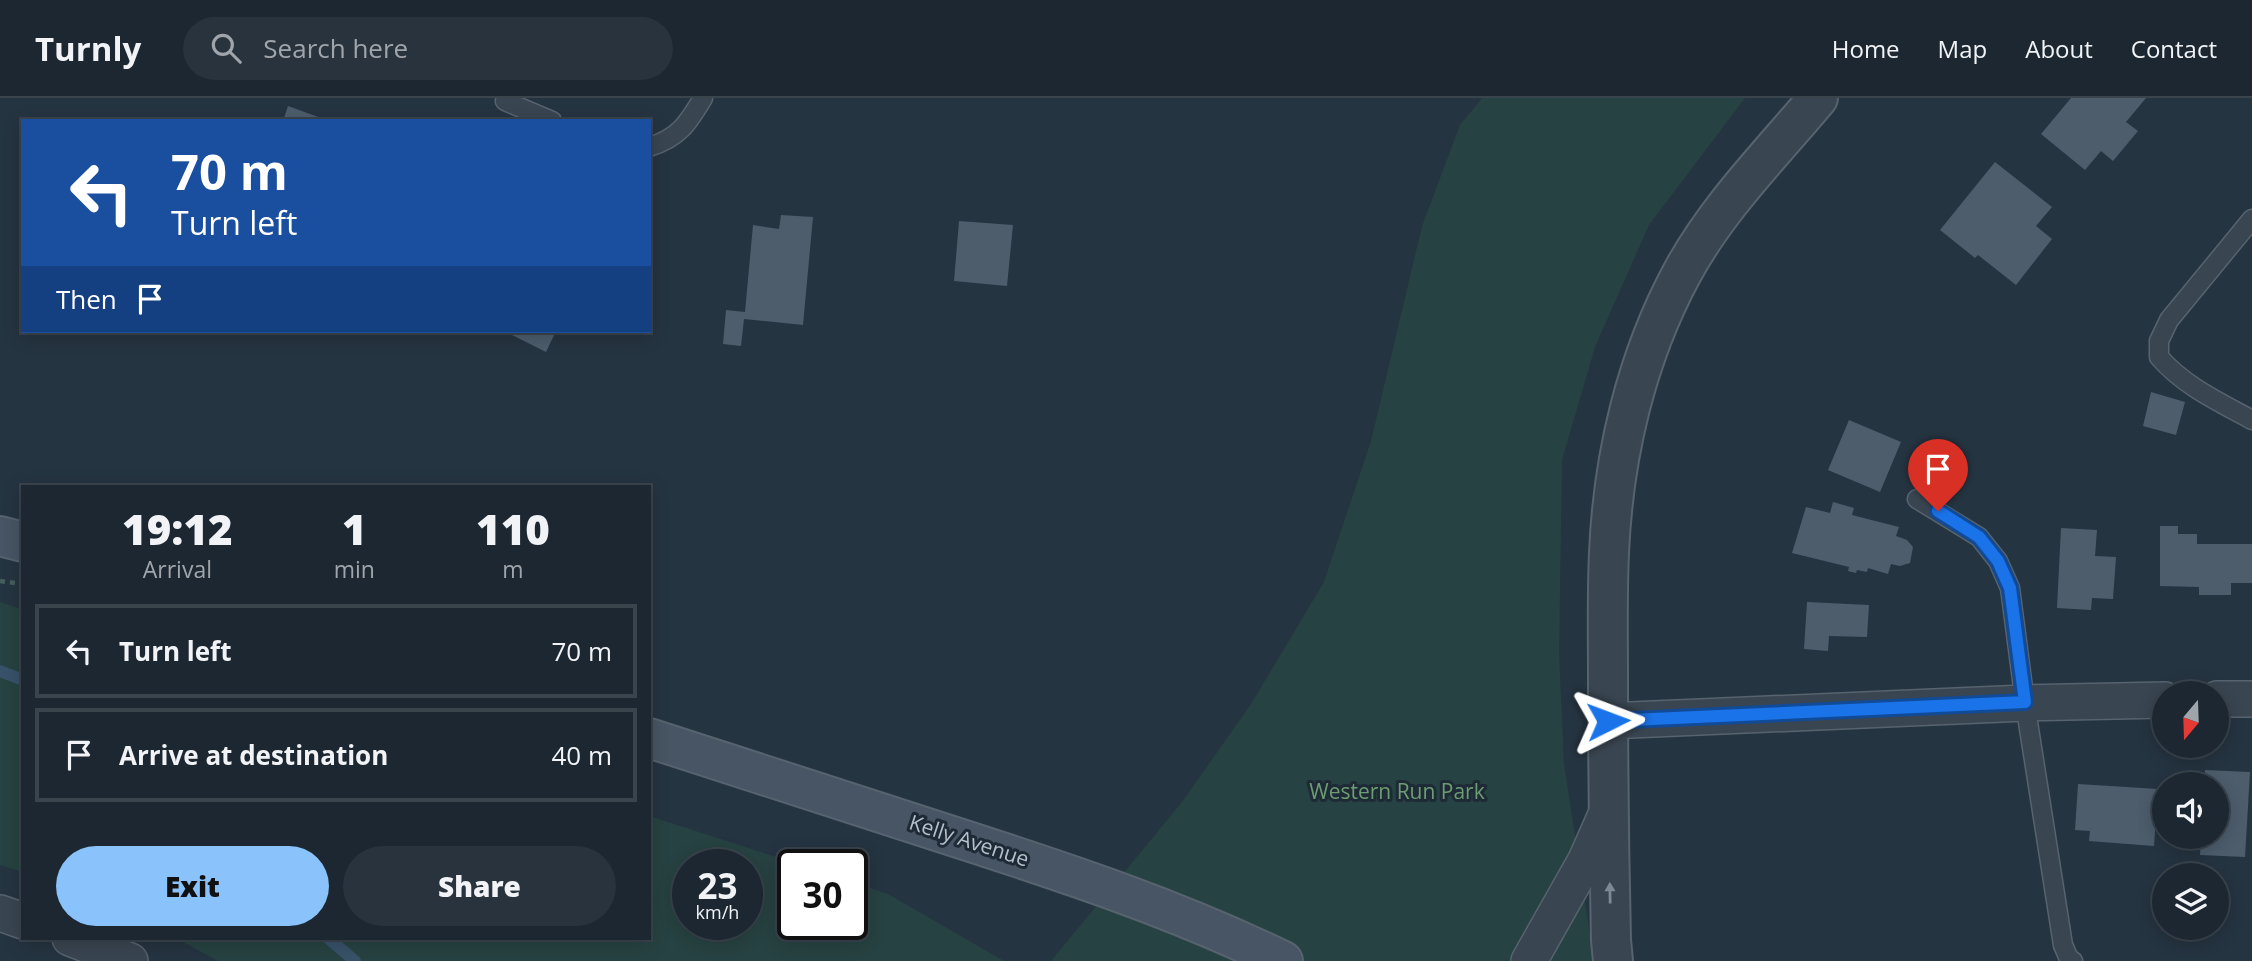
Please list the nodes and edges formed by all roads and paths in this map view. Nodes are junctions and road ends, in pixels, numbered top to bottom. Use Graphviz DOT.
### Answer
graph roads {
  1 [pos="703,98"];
  2 [pos="1818,98"];
  3 [pos="505,101"];
  4 [pos="547,119"];
  5 [pos="651,146"];
  6 [pos="2252,219"];
  7 [pos="2252,420"];
  8 [pos="1917,499"];
  9 [pos="0,536"];
  10 [pos="21,541"];
  11 [pos="2230,699"];
  12 [pos="2252,699"];
  13 [pos="2152,700"];
  14 [pos="2025,702"];
  15 [pos="1608,721"];
  16 [pos="651,739"];
  17 [pos="1609,808"];
  18 [pos="0,913"];
  19 [pos="21,920"];
  20 [pos="75,940"];
  21 [pos="130,961"];
  22 [pos="1283,961"];
  23 [pos="1529,961"];
  24 [pos="1613,961"];
  25 [pos="2073,961"];
  1 -- 5 [label="lane"];
  2 -- 15 [label="street"];
  3 -- 4 [label="lane"];
  6 -- 7 [label="lane"];
  8 -- 14 [label="lane"];
  9 -- 10 [label="main road"];
  11 -- 12 [label="street"];
  13 -- 14 [label="street"];
  14 -- 15 [label="street"];
  14 -- 25 [label="lane"];
  15 -- 17 [label="street"];
  16 -- 22 [label="main road, Kelly Avenue"];
  17 -- 23 [label="street"];
  24 -- 17 [label="street, one-way"];
  18 -- 19 [label="street"];
  20 -- 21 [label="street"];
}
